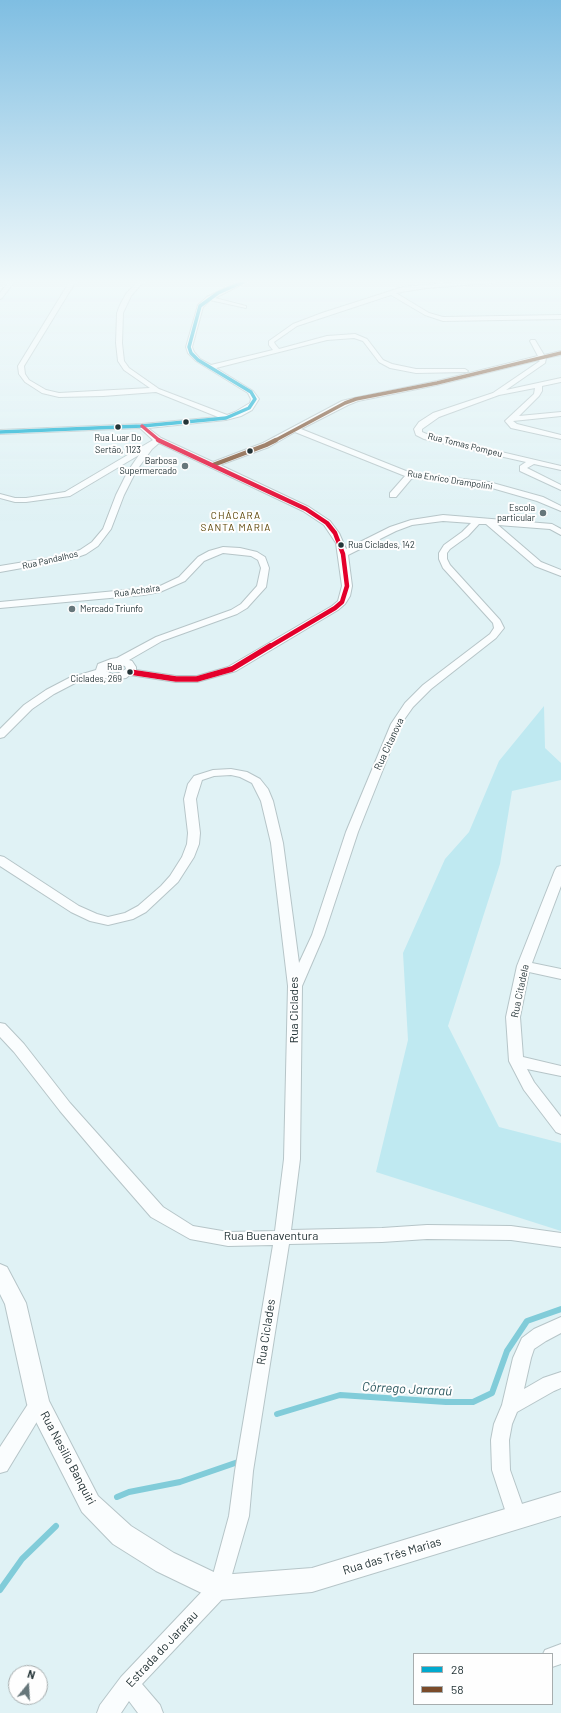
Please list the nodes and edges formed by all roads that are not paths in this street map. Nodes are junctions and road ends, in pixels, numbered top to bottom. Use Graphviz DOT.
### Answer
graph roads {
  1 [pos="24,361"];
  2 [pos="121,361"];
  3 [pos="200,361"];
  4 [pos="236,361"];
  5 [pos="381,361"];
  6 [pos="526,361"];
  7 [pos="543,361"];
  8 [pos="210,367"];
  9 [pos="488,370"];
  10 [pos="561,380"];
  11 [pos="538,386"];
  12 [pos="157,390"];
  13 [pos="495,394"];
  14 [pos="561,414"];
  15 [pos="226,418"];
  16 [pos="510,419"];
  17 [pos="142,426"];
  18 [pos="296,430"];
  19 [pos="0,432"];
  20 [pos="561,437"];
  21 [pos="158,440"];
  22 [pos="150,447"];
  23 [pos="532,462"];
  24 [pos="213,464"];
  25 [pos="561,468"];
  26 [pos="410,475"];
  27 [pos="561,488"];
  28 [pos="393,495"];
  29 [pos="0,496"];
  30 [pos="561,502"];
  31 [pos="551,504"];
  32 [pos="561,510"];
  33 [pos="478,521"];
  34 [pos="489,522"];
  35 [pos="552,527"];
  36 [pos="561,532"];
  37 [pos="343,554"];
  38 [pos="0,569"];
  39 [pos="561,573"];
  40 [pos="0,605"];
  41 [pos="120,661"];
  42 [pos="101,672"];
  43 [pos="130,672"];
  44 [pos="0,735"];
  45 [pos="0,860"];
  46 [pos="561,870"];
  47 [pos="524,966"];
  48 [pos="561,974"];
  49 [pos="295,986"];
  50 [pos="0,1028"];
  51 [pos="516,1061"];
  52 [pos="561,1071"];
  53 [pos="561,1128"];
  54 [pos="282,1238"];
  55 [pos="561,1240"];
  56 [pos="0,1273"];
  57 [pos="561,1325"];
  58 [pos="561,1380"];
  59 [pos="38,1404"];
  60 [pos="510,1406"];
  61 [pos="0,1464"];
  62 [pos="561,1504"];
  63 [pos="517,1518"];
  64 [pos="219,1588"];
  65 [pos="128,1684"];
  66 [pos="108,1713"];
  67 [pos="152,1713"];
  1 -- 12 [label="street"];
  2 -- 12 [label="street"];
  3 -- 8 [label="street"];
  4 -- 8 [label="street"];
  5 -- 9 [label="street"];
  6 -- 9 [label="street"];
  7 -- 13 [label="street, Rua Tomas Pompeu"];
  8 -- 15 [label="street"];
  9 -- 18 [label="street"];
  10 -- 11 [label="street"];
  11 -- 13 [label="street"];
  11 -- 16 [label="street"];
  12 -- 15 [label="street"];
  13 -- 23 [label="street, Rua Tomas Pompeu"];
  14 -- 16 [label="street"];
  15 -- 17 [label="street"];
  16 -- 20 [label="street"];
  17 -- 19 [label="street"];
  17 -- 21 [label="street"];
  18 -- 24 [label="street"];
  18 -- 26 [label="street, Rua Enrico Drampolini"];
  21 -- 22 [label="street, Rua Pandalhos"];
  21 -- 24 [label="street"];
  22 -- 29 [label="street"];
  22 -- 38 [label="street, Rua Pandalhos"];
  23 -- 25 [label="street, Rua Tomas Pompeu"];
  23 -- 27 [label="street"];
  24 -- 37 [label="street"];
  26 -- 28 [label="street"];
  26 -- 31 [label="street, Rua Enrico Drampolini"];
  30 -- 31 [label="street"];
  31 -- 32 [label="street, Rua Enrico Drampolini"];
  32 -- 35 [label="street"];
  33 -- 34 [label="street"];
  33 -- 37 [label="street"];
  33 -- 49 [label="street, Rua Citanova"];
  34 -- 35 [label="street"];
  34 -- 39 [label="street"];
  35 -- 36 [label="street"];
  37 -- 43 [label="street"];
  40 -- 41 [label="street, Rua Achaira"];
  41 -- 42 [label="street, Rua Achaira"];
  41 -- 43 [label="street"];
  42 -- 43 [label="street"];
  42 -- 44 [label="street"];
  45 -- 49 [label="street, Rua Ciclades"];
  46 -- 47 [label="street, Rua Citadela"];
  47 -- 48 [label="street"];
  47 -- 51 [label="street, Rua Citadela"];
  49 -- 54 [label="street, Rua Ciclades"];
  50 -- 54 [label="street, Rua Buenaventura"];
  51 -- 52 [label="street"];
  51 -- 53 [label="street, Rua Citadela"];
  54 -- 55 [label="street, Rua Buenaventura"];
  54 -- 64 [label="street, Rua Ciclades"];
  56 -- 59 [label="street, Rua Nesilio Banquiri"];
  57 -- 60 [label="street"];
  58 -- 60 [label="street"];
  59 -- 61 [label="street"];
  59 -- 64 [label="street, Rua Nesilio Banquiri"];
  60 -- 63 [label="street"];
  62 -- 63 [label="street, Rua das Três Marias"];
  63 -- 64 [label="street, Rua das Três Marias"];
  64 -- 65 [label="street, Estrada do Jararau"];
  65 -- 66 [label="street, Estrada do Jararau"];
  65 -- 67 [label="street"];
}
